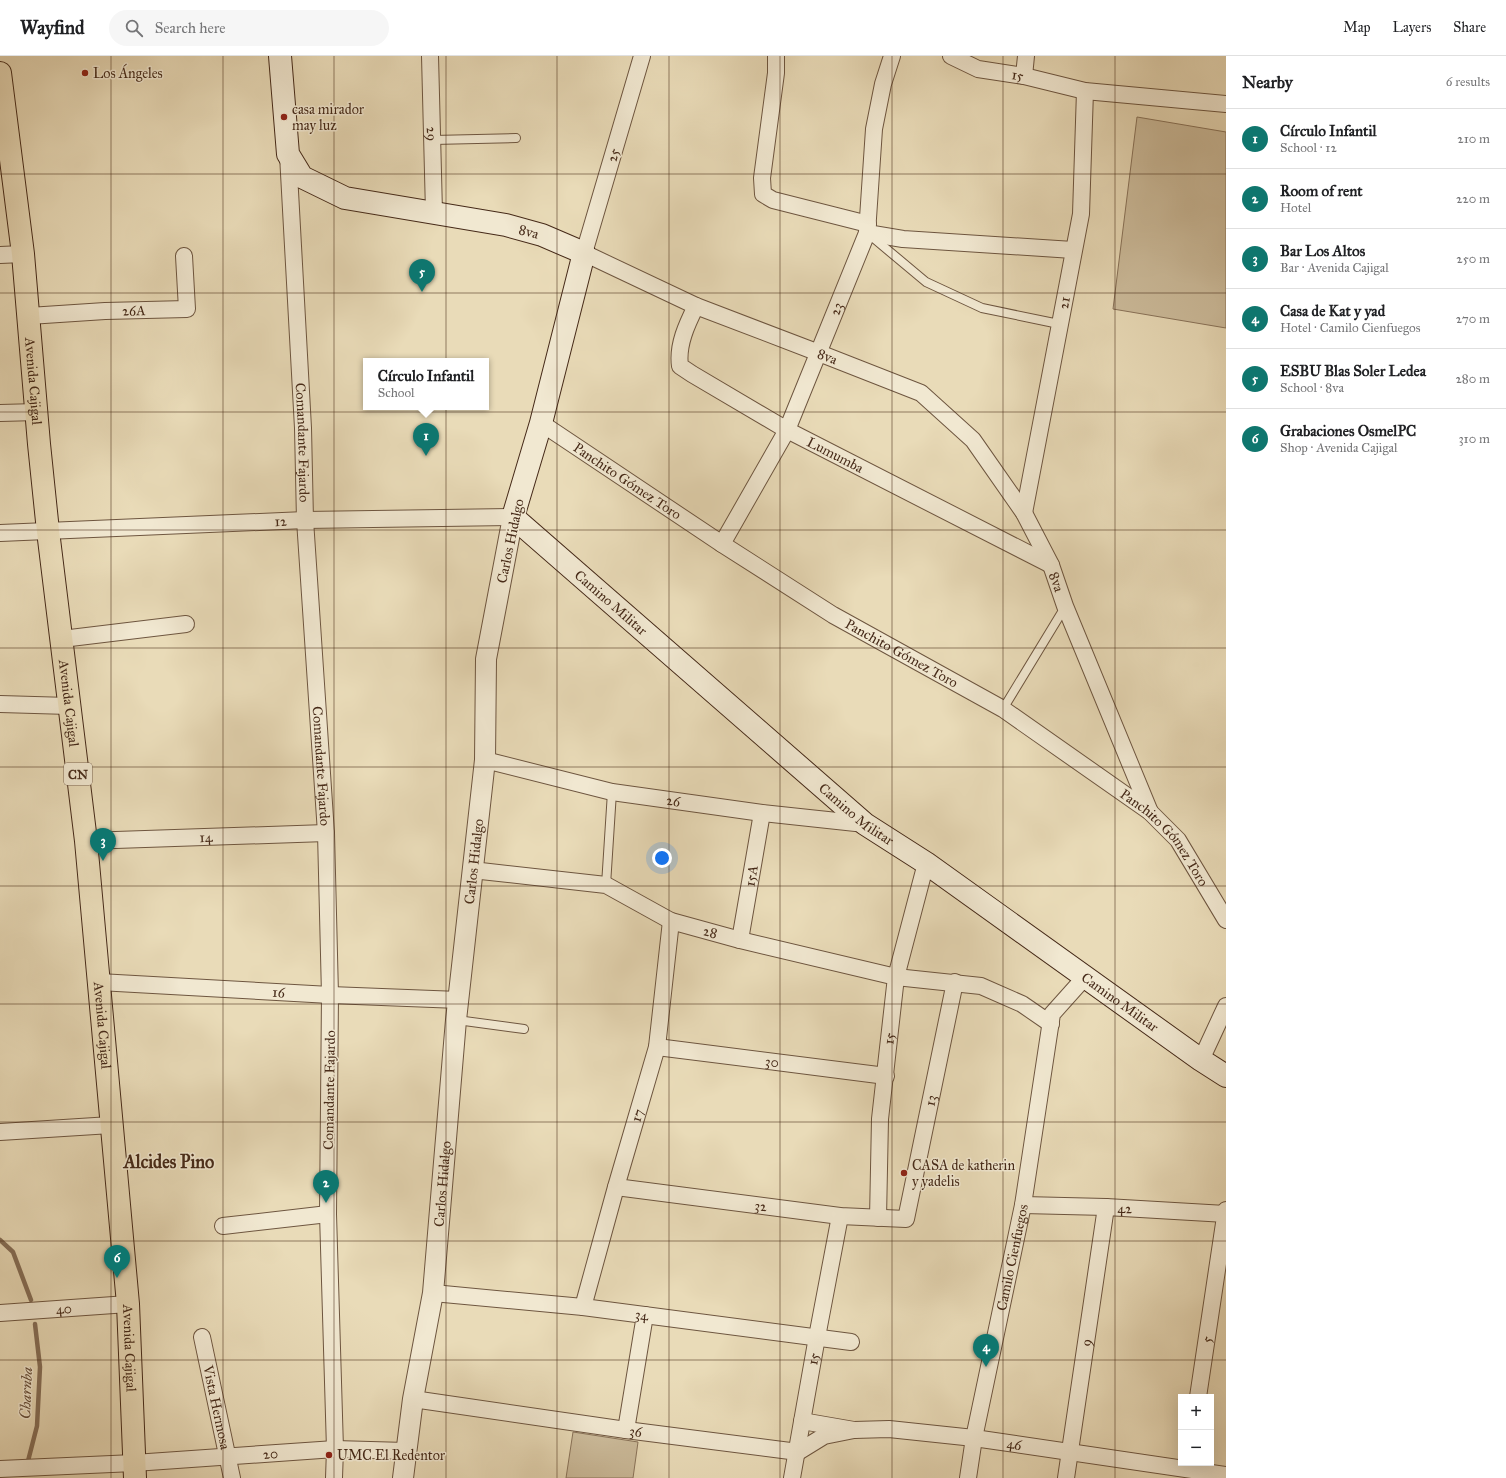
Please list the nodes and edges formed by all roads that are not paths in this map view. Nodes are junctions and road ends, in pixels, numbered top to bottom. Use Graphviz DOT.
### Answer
graph roads {
  1 [pos="280,56"];
  2 [pos="430,56"];
  3 [pos="642,56"];
  4 [pos="776,56"];
  5 [pos="892,56"];
  6 [pos="951,56"];
  7 [pos="1026,56"];
  8 [pos="0,72"];
  9 [pos="1024,76"];
  10 [pos="1085,91"];
  11 [pos="1226,104"];
  12 [pos="3,128"];
  13 [pos="516,138"];
  14 [pos="433,140"];
  15 [pos="288,154"];
  16 [pos="434,212"];
  17 [pos="868,229"];
  18 [pos="1073,250"];
  19 [pos="584,253"];
  20 [pos="23,254"];
  21 [pos="0,255"];
  22 [pos="184,256"];
  23 [pos="696,306"];
  24 [pos="29,316"];
  25 [pos="1059,324"];
  26 [pos="819,353"];
  27 [pos="37,412"];
  28 [pos="0,413"];
  29 [pos="541,423"];
  30 [pos="787,430"];
  31 [pos="1024,512"];
  32 [pos="513,517"];
  33 [pos="305,520"];
  34 [pos="48,531"];
  35 [pos="0,533"];
  36 [pos="722,544"];
  37 [pos="1051,565"];
  38 [pos="1065,606"];
  39 [pos="186,624"];
  40 [pos="62,639"];
  41 [pos="0,704"];
  42 [pos="69,706"];
  43 [pos="1003,709"];
  44 [pos="485,760"];
  45 [pos="612,792"];
  46 [pos="1150,812"];
  47 [pos="762,813"];
  48 [pos="864,824"];
  49 [pos="326,833"];
  50 [pos="86,841"];
  51 [pos="926,863"];
  52 [pos="472,870"];
  53 [pos="606,885"];
  54 [pos="672,920"];
  55 [pos="1226,920"];
  56 [pos="740,940"];
  57 [pos="1086,976"];
  58 [pos="896,977"];
  59 [pos="99,982"];
  60 [pos="955,982"];
  61 [pos="330,995"];
  62 [pos="459,1000"];
  63 [pos="1226,1006"];
  64 [pos="456,1020"];
  65 [pos="1051,1024"];
  66 [pos="524,1029"];
  67 [pos="658,1047"];
  68 [pos="1201,1060"];
  69 [pos="886,1076"];
  70 [pos="1226,1076"];
  71 [pos="111,1125"];
  72 [pos="0,1132"];
  73 [pos="616,1187"];
  74 [pos="1023,1205"];
  75 [pos="1106,1208"];
  76 [pos="1226,1210"];
  77 [pos="328,1214"];
  78 [pos="1226,1214"];
  79 [pos="840,1216"];
  80 [pos="878,1218"];
  81 [pos="906,1219"];
  82 [pos="223,1226"];
  83 [pos="433,1293"];
  84 [pos="128,1304"];
  85 [pos="583,1307"];
  86 [pos="0,1313"];
  87 [pos="645,1315"];
  88 [pos="202,1337"];
  89 [pos="817,1337"];
  90 [pos="851,1342"];
  91 [pos="1198,1394"];
  92 [pos="413,1399"];
  93 [pos="802,1421"];
  94 [pos="626,1430"];
  95 [pos="854,1430"];
  96 [pos="974,1438"];
  97 [pos="335,1449"];
  98 [pos="406,1451"];
  99 [pos="798,1452"];
  100 [pos="1070,1452"];
  101 [pos="228,1457"];
  102 [pos="0,1469"];
  103 [pos="135,1470"];
  104 [pos="1188,1470"];
  105 [pos="1150,1471"];
  106 [pos="1226,1475"];
  107 [pos="232,1478"];
  108 [pos="334,1478"];
  109 [pos="403,1478"];
  110 [pos="792,1478"];
  111 [pos="968,1478"];
  112 [pos="1066,1478"];
  1 -- 15 [label="main road, Comandante Fajardo"];
  2 -- 14 [label="street, 29"];
  3 -- 19 [label="street, 25"];
  4 -- 17 [label="street"];
  5 -- 17 [label="street, 23"];
  6 -- 9 [label="street, 15"];
  7 -- 9 [label="street"];
  8 -- 12 [label="main road, Avenida Cajigal / CN"];
  9 -- 10 [label="street, 15"];
  10 -- 11 [label="street, 15"];
  10 -- 18 [label="street, 21"];
  12 -- 20 [label="main road, Avenida Cajigal / CN"];
  13 -- 14 [label="lane"];
  14 -- 16 [label="street, 29"];
  15 -- 16 [label="main road, 8va"];
  15 -- 33 [label="street, Comandante Fajardo"];
  16 -- 19 [label="main road, 8va"];
  17 -- 18 [label="street"];
  17 -- 25 [label="lane"];
  17 -- 26 [label="street, 23"];
  18 -- 25 [label="street, 21"];
  19 -- 23 [label="street, 8va"];
  19 -- 29 [label="main road, Carlos Hidalgo"];
  20 -- 21 [label="street"];
  20 -- 24 [label="main road, Avenida Cajigal / CN"];
  22 -- 24 [label="street, 26A"];
  23 -- 26 [label="street, 8va"];
  23 -- 30 [label="street, Lumumba"];
  24 -- 27 [label="main road, Avenida Cajigal / CN"];
  25 -- 31 [label="street, 21"];
  26 -- 30 [label="street, 23"];
  26 -- 31 [label="street, 8va"];
  27 -- 28 [label="street"];
  27 -- 34 [label="main road, Avenida Cajigal / CN"];
  29 -- 32 [label="main road, Carlos Hidalgo"];
  29 -- 36 [label="street, Panchito Gómez Toro"];
  30 -- 36 [label="street, 23"];
  30 -- 37 [label="street, Lumumba"];
  31 -- 37 [label="street, 8va"];
  32 -- 33 [label="street, 12"];
  32 -- 44 [label="street, Carlos Hidalgo"];
  32 -- 48 [label="main road, Camino Militar"];
  33 -- 34 [label="street, 12"];
  33 -- 49 [label="street, Comandante Fajardo"];
  34 -- 35 [label="street"];
  34 -- 40 [label="main road, Avenida Cajigal / CN"];
  36 -- 43 [label="street, Panchito Gómez Toro"];
  37 -- 38 [label="street, 8va"];
  38 -- 43 [label="lane"];
  38 -- 46 [label="street, 8va"];
  39 -- 40 [label="street"];
  40 -- 42 [label="main road, Avenida Cajigal / CN"];
  41 -- 42 [label="street"];
  42 -- 50 [label="main road, Avenida Cajigal / CN"];
  43 -- 46 [label="street, Panchito Gómez Toro"];
  44 -- 45 [label="street, 26"];
  44 -- 52 [label="street, Carlos Hidalgo"];
  45 -- 47 [label="street, 26"];
  45 -- 53 [label="lane"];
  46 -- 55 [label="street, Panchito Gómez Toro"];
  47 -- 48 [label="street, 26"];
  47 -- 56 [label="street, 15A"];
  48 -- 51 [label="main road, Camino Militar"];
  49 -- 50 [label="street, 14"];
  49 -- 61 [label="street, Comandante Fajardo"];
  50 -- 59 [label="main road, Avenida Cajigal / CN"];
  51 -- 57 [label="main road, Camino Militar"];
  51 -- 58 [label="street, 15"];
  52 -- 53 [label="street, 28"];
  52 -- 62 [label="street, Carlos Hidalgo"];
  53 -- 54 [label="street, 28"];
  54 -- 56 [label="street, 28"];
  54 -- 67 [label="street, 17"];
  56 -- 58 [label="street, 28"];
  57 -- 65 [label="street, Camilo Cienfuegos"];
  57 -- 68 [label="main road, Camino Militar"];
  58 -- 60 [label="street, 28"];
  58 -- 69 [label="street, 15"];
  59 -- 61 [label="street, 16"];
  59 -- 71 [label="main road, Avenida Cajigal / CN"];
  60 -- 65 [label="street, 28"];
  60 -- 81 [label="street, 13"];
  61 -- 62 [label="street, 16"];
  61 -- 77 [label="street, Comandante Fajardo"];
  62 -- 64 [label="street, Carlos Hidalgo"];
  63 -- 68 [label="street"];
  64 -- 66 [label="lane"];
  64 -- 83 [label="street, Carlos Hidalgo"];
  65 -- 74 [label="street, Camilo Cienfuegos"];
  67 -- 69 [label="street, 30"];
  67 -- 73 [label="street, 17"];
  68 -- 70 [label="main road, Camino Militar"];
  69 -- 80 [label="street, 15"];
  71 -- 72 [label="street"];
  71 -- 84 [label="main road, Avenida Cajigal / CN"];
  73 -- 79 [label="street, 32"];
  73 -- 85 [label="street, 17"];
  74 -- 75 [label="street, 42"];
  74 -- 96 [label="street, Camilo Cienfuegos"];
  75 -- 78 [label="street, 42"];
  75 -- 100 [label="street, 9"];
  76 -- 78 [label="street, 5"];
  77 -- 82 [label="street"];
  77 -- 97 [label="street, Comandante Fajardo"];
  78 -- 91 [label="street, 5"];
  79 -- 80 [label="street, 32"];
  79 -- 89 [label="street, 15"];
  80 -- 81 [label="street, 32"];
  83 -- 85 [label="street, 34"];
  83 -- 92 [label="street, Carlos Hidalgo"];
  84 -- 86 [label="street, 40"];
  84 -- 103 [label="main road, Avenida Cajigal / CN"];
  85 -- 87 [label="street, 34"];
  87 -- 89 [label="street, 34"];
  87 -- 94 [label="street"];
  88 -- 101 [label="street, Vista Hermosa"];
  89 -- 90 [label="street, 34"];
  89 -- 93 [label="street, 15"];
  92 -- 94 [label="street, 36"];
  92 -- 98 [label="street, Carlos Hidalgo"];
  93 -- 95 [label="street, 46"];
  93 -- 99 [label="street, 15"];
  94 -- 99 [label="street, 36"];
  95 -- 96 [label="street, 46"];
  95 -- 99 [label="street"];
  96 -- 100 [label="street, 46"];
  96 -- 111 [label="street, Camilo Cienfuegos"];
  97 -- 98 [label="street, 20"];
  97 -- 101 [label="street, 20"];
  97 -- 108 [label="street, Comandante Fajardo"];
  98 -- 109 [label="street, Carlos Hidalgo"];
  99 -- 110 [label="street, 15"];
  100 -- 105 [label="street, 46"];
  100 -- 112 [label="street, 9"];
  101 -- 103 [label="street, 20"];
  101 -- 107 [label="street, Vista Hermosa"];
  102 -- 103 [label="street, 20"];
  104 -- 105 [label="street, 46"];
  104 -- 106 [label="street, 46"];
}
